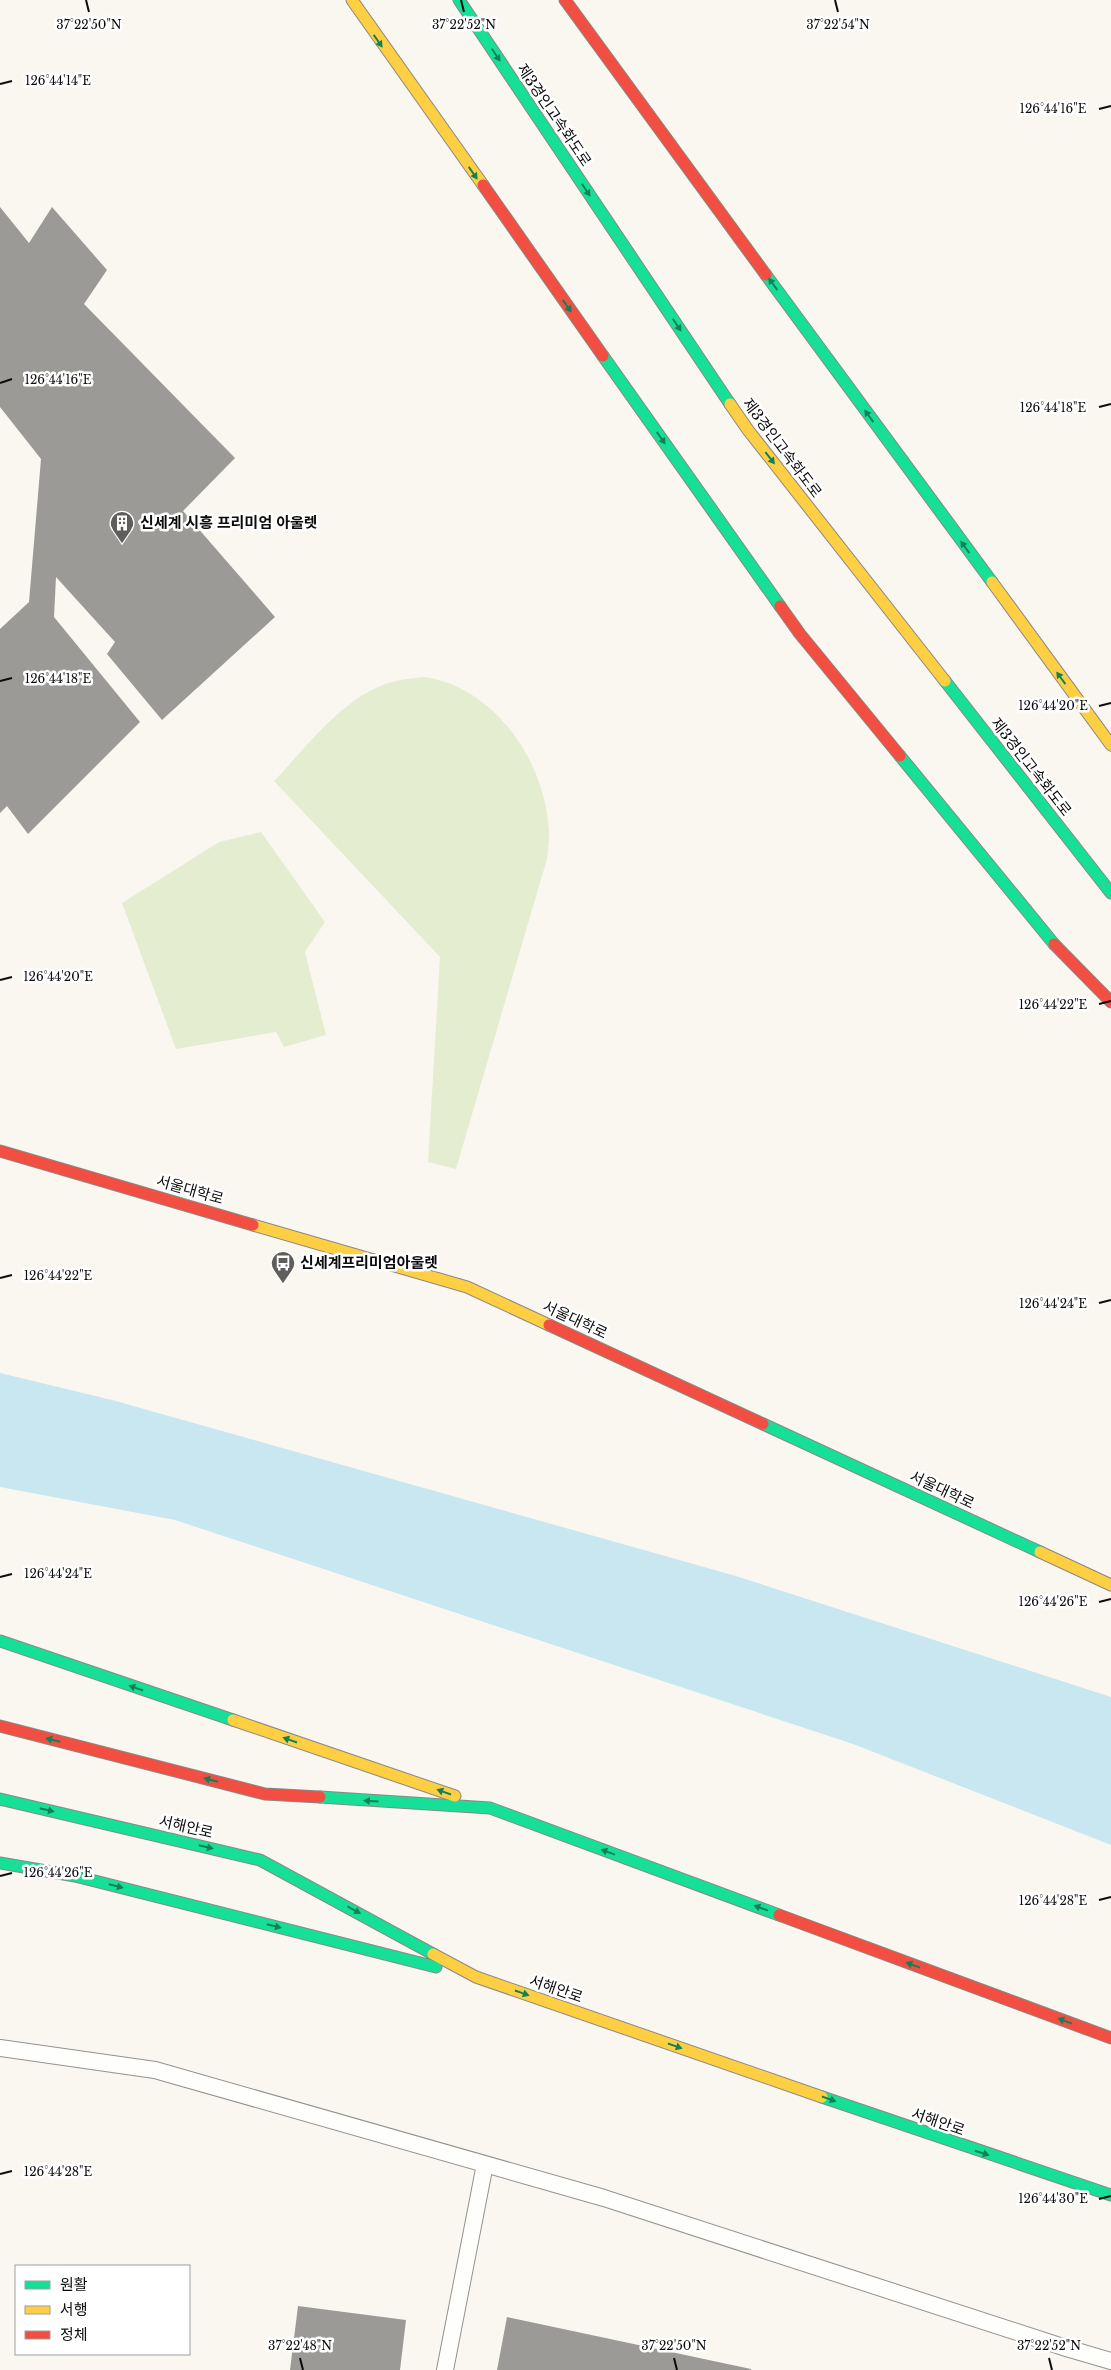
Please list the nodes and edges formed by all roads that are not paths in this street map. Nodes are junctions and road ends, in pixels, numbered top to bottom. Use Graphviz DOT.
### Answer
graph roads {
  1 [pos="352,0"];
  2 [pos="459,0"];
  3 [pos="565,0"];
  4 [pos="1111,745"];
  5 [pos="1111,893"];
  6 [pos="1111,1002"];
  7 [pos="0,1151"];
  8 [pos="1111,1585"];
  9 [pos="0,1641"];
  10 [pos="0,1726"];
  11 [pos="0,1799"];
  12 [pos="490,1808"];
  13 [pos="0,1863"];
  14 [pos="476,1977"];
  15 [pos="1111,2038"];
  16 [pos="0,2048"];
  17 [pos="485,2164"];
  18 [pos="1111,2195"];
  19 [pos="1111,2361"];
  20 [pos="445,2370"];
  1 -- 6 [label="main road, one-way"];
  2 -- 5 [label="main road, 제3경인고속화도로, one-way"];
  4 -- 3 [label="main road, one-way"];
  7 -- 8 [label="main road, 서울대학로"];
  12 -- 9 [label="main road, one-way"];
  12 -- 10 [label="main road, one-way"];
  11 -- 14 [label="main road, 서해안로, one-way"];
  15 -- 12 [label="main road, one-way"];
  13 -- 14 [label="main road, one-way"];
  14 -- 18 [label="main road, 서해안로, one-way"];
  16 -- 17 [label="lane"];
  17 -- 19 [label="lane"];
  17 -- 20 [label="lane"];
}
